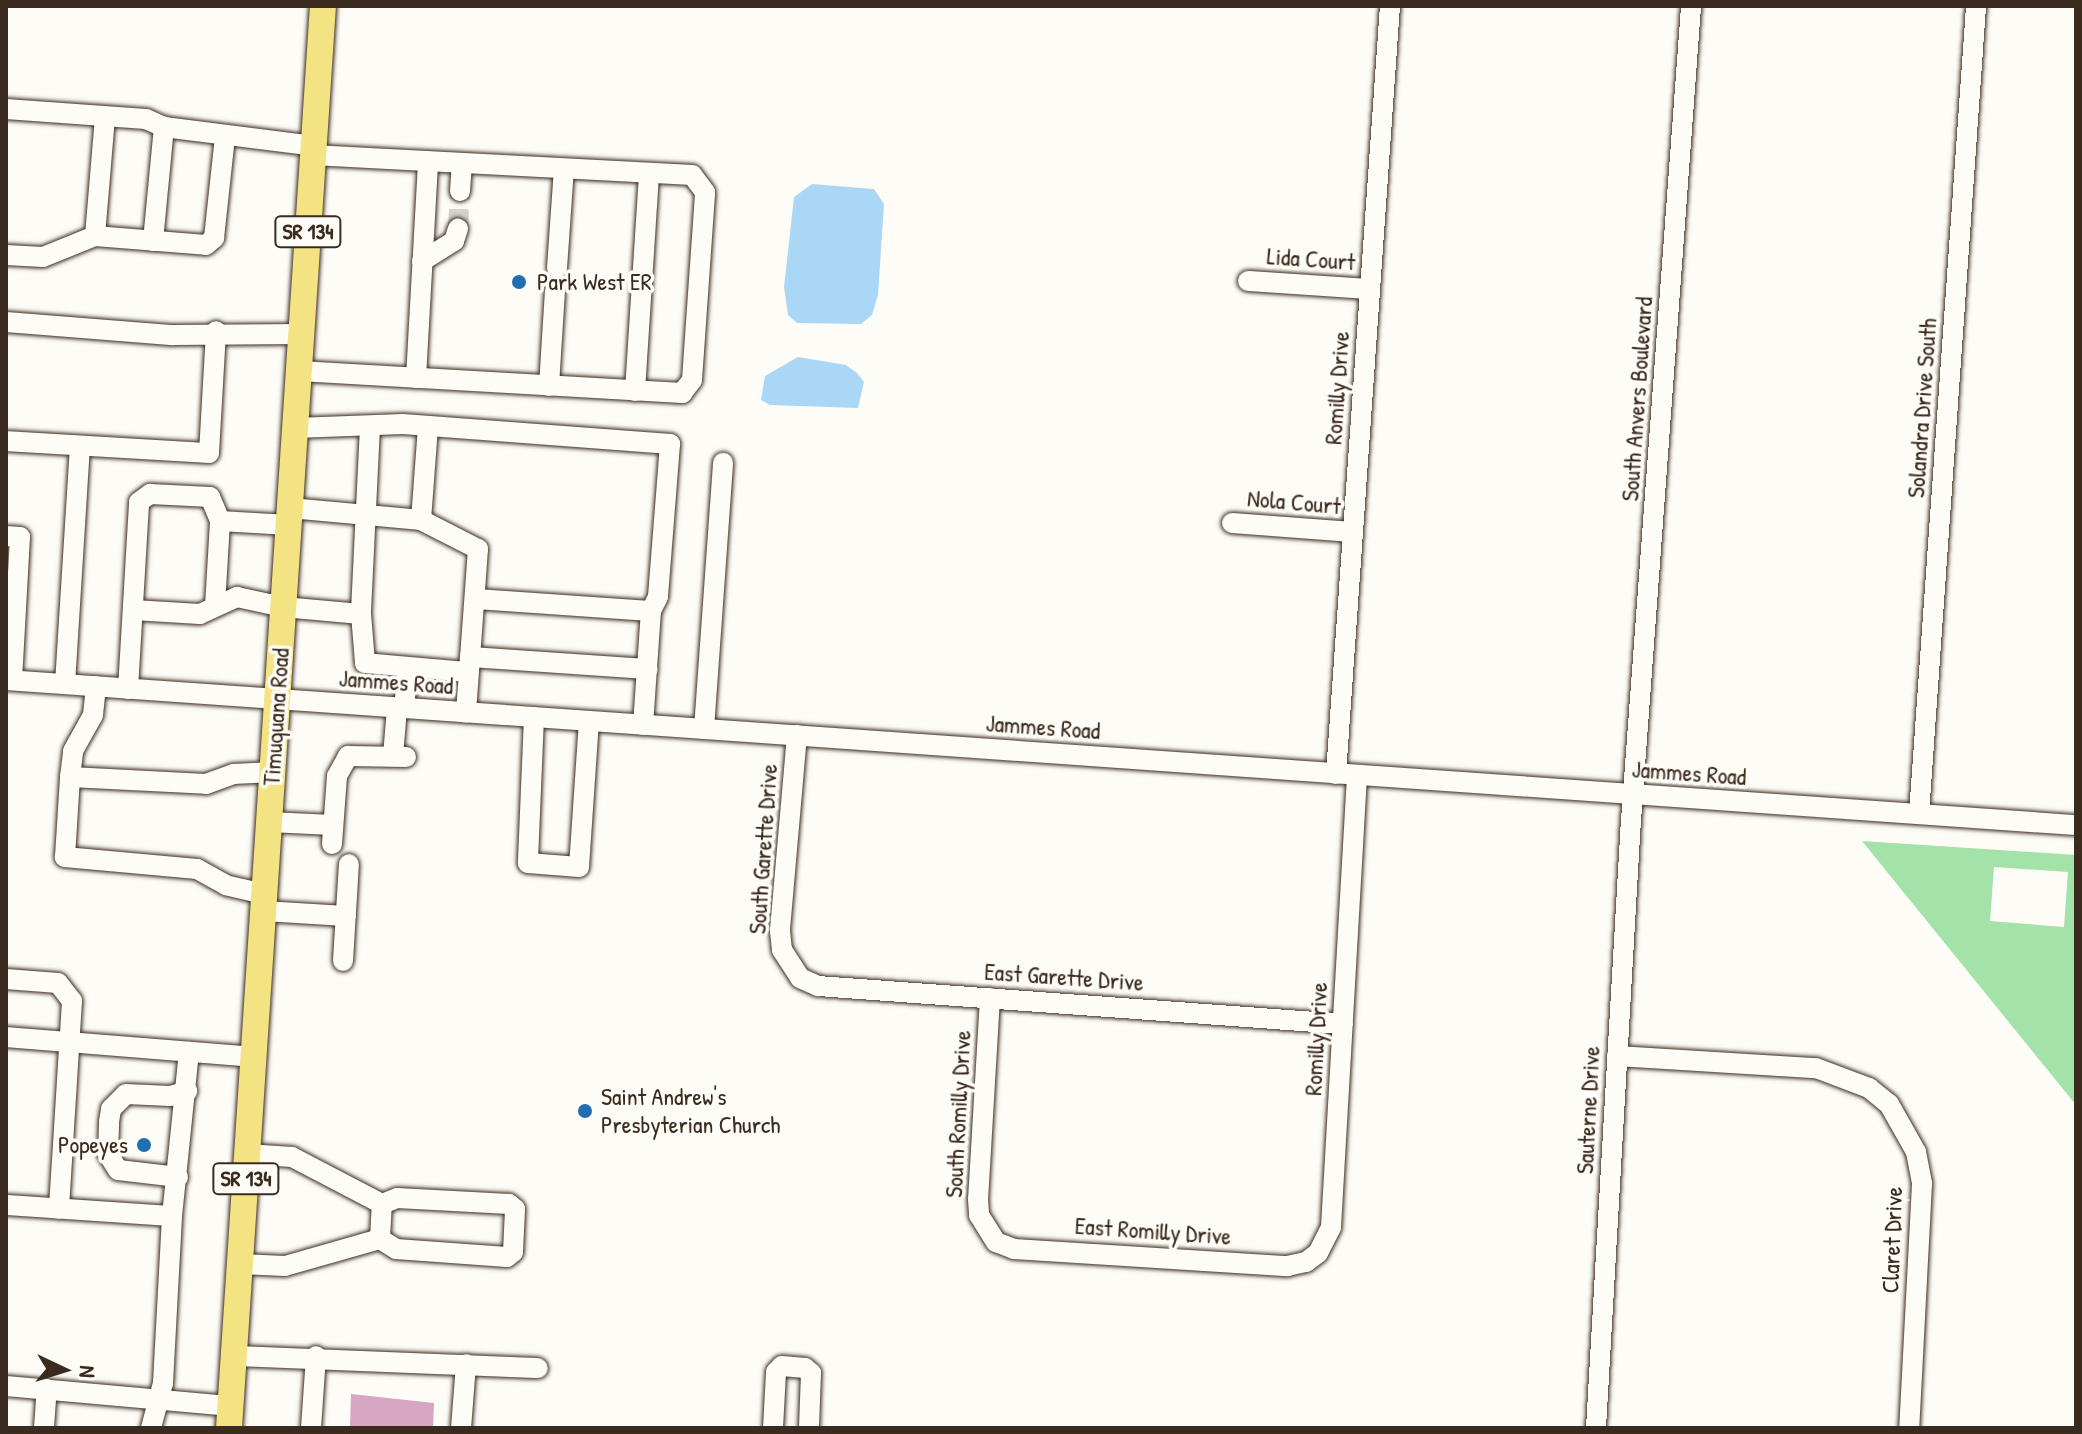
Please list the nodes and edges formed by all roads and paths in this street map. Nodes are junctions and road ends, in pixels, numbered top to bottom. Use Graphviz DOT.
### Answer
graph roads {
  1 [pos="323,6"];
  2 [pos="1390,6"];
  3 [pos="1691,6"];
  4 [pos="1976,6"];
  5 [pos="6,109"];
  6 [pos="105,116"];
  7 [pos="164,127"];
  8 [pos="225,136"];
  9 [pos="313,151"];
  10 [pos="428,161"];
  11 [pos="462,163"];
  12 [pos="564,169"];
  13 [pos="649,173"];
  14 [pos="460,191"];
  15 [pos="458,229"];
  16 [pos="95,236"];
  17 [pos="153,241"];
  18 [pos="6,255"];
  19 [pos="422,261"];
  20 [pos="557,268"];
  21 [pos="1248,281"];
  22 [pos="1370,289"];
  23 [pos="555,291"];
  24 [pos="6,322"];
  25 [pos="216,331"];
  26 [pos="301,334"];
  27 [pos="299,371"];
  28 [pos="416,378"];
  29 [pos="549,386"];
  30 [pos="635,391"];
  31 [pos="428,426"];
  32 [pos="370,427"];
  33 [pos="295,428"];
  34 [pos="6,441"];
  35 [pos="80,446"];
  36 [pos="723,463"];
  37 [pos="366,516"];
  38 [pos="289,517"];
  39 [pos="421,520"];
  40 [pos="220,521"];
  41 [pos="1232,523"];
  42 [pos="1353,532"];
  43 [pos="6,536"];
  44 [pos="475,599"];
  45 [pos="215,606"];
  46 [pos="283,607"];
  47 [pos="133,610"];
  48 [pos="651,611"];
  49 [pos="361,614"];
  50 [pos="10,631"];
  51 [pos="469,664"];
  52 [pos="408,667"];
  53 [pos="648,669"];
  54 [pos="9,680"];
  55 [pos="65,684"];
  56 [pos="96,686"];
  57 [pos="128,689"];
  58 [pos="277,700"];
  59 [pos="401,708"];
  60 [pos="466,713"];
  61 [pos="534,717"];
  62 [pos="589,721"];
  63 [pos="643,725"];
  64 [pos="704,729"];
  65 [pos="797,735"];
  66 [pos="273,772"];
  67 [pos="1336,774"];
  68 [pos="1357,776"];
  69 [pos="70,777"];
  70 [pos="1634,795"];
  71 [pos="1919,814"];
  72 [pos="269,822"];
  73 [pos="2076,825"];
  74 [pos="349,864"];
  75 [pos="264,903"];
  76 [pos="346,916"];
  77 [pos="343,961"];
  78 [pos="789,966"];
  79 [pos="6,979"];
  80 [pos="990,998"];
  81 [pos="1343,1024"];
  82 [pos="6,1037"];
  83 [pos="69,1043"];
  84 [pos="189,1052"];
  85 [pos="1617,1056"];
  86 [pos="254,1057"];
  87 [pos="187,1091"];
  88 [pos="247,1154"];
  89 [pos="178,1177"];
  90 [pos="382,1204"];
  91 [pos="6,1205"];
  92 [pos="59,1209"];
  93 [pos="172,1216"];
  94 [pos="986,1232"];
  95 [pos="380,1239"];
  96 [pos="1318,1253"];
  97 [pos="240,1264"];
  98 [pos="234,1356"];
  99 [pos="316,1356"];
  100 [pos="466,1364"];
  101 [pos="538,1368"];
  102 [pos="6,1386"];
  103 [pos="47,1389"];
  104 [pos="156,1401"];
  105 [pos="230,1417"];
  106 [pos="44,1428"];
  107 [pos="151,1428"];
  108 [pos="311,1428"];
  109 [pos="461,1428"];
  110 [pos="773,1428"];
  111 [pos="809,1428"];
  112 [pos="1596,1428"];
  113 [pos="1909,1428"];
  1 -- 9 [label="main road, Timuquana Road / SR 134"];
  2 -- 22 [label="street, Romilly Drive"];
  3 -- 70 [label="street, South Anvers Boulevard"];
  4 -- 71 [label="street, Solandra Drive South"];
  5 -- 6 [label="street"];
  6 -- 7 [label="street"];
  6 -- 16 [label="street"];
  7 -- 8 [label="street"];
  7 -- 17 [label="street"];
  8 -- 9 [label="street"];
  8 -- 17 [label="street"];
  9 -- 10 [label="street"];
  9 -- 26 [label="main road, Timuquana Road / SR 134"];
  10 -- 11 [label="street"];
  10 -- 19 [label="street"];
  11 -- 12 [label="street"];
  11 -- 14 [label="street"];
  12 -- 13 [label="street"];
  12 -- 20 [label="street"];
  13 -- 30 [label="street"];
  13 -- 30 [label="street"];
  15 -- 19 [label="street"];
  16 -- 17 [label="street"];
  16 -- 18 [label="street"];
  19 -- 28 [label="street"];
  21 -- 22 [label="street, Lida Court"];
  22 -- 42 [label="street, Romilly Drive"];
  23 -- 29 [label="street"];
  24 -- 25 [label="street"];
  25 -- 26 [label="street"];
  25 -- 35 [label="street"];
  26 -- 27 [label="main road, Timuquana Road / SR 134"];
  27 -- 28 [label="street"];
  27 -- 33 [label="main road, Timuquana Road / SR 134"];
  28 -- 29 [label="street"];
  29 -- 30 [label="street"];
  31 -- 32 [label="street"];
  31 -- 39 [label="street"];
  31 -- 48 [label="street"];
  32 -- 33 [label="street"];
  32 -- 37 [label="street"];
  33 -- 38 [label="main road, Timuquana Road / SR 134"];
  34 -- 35 [label="street"];
  35 -- 55 [label="street"];
  36 -- 64 [label="street"];
  37 -- 38 [label="street"];
  37 -- 39 [label="street"];
  37 -- 49 [label="street"];
  38 -- 40 [label="street"];
  38 -- 46 [label="main road, Timuquana Road / SR 134"];
  39 -- 44 [label="street"];
  40 -- 45 [label="street"];
  40 -- 47 [label="street"];
  41 -- 42 [label="street, Nola Court"];
  42 -- 67 [label="street, Romilly Drive"];
  43 -- 50 [label="street"];
  44 -- 48 [label="street"];
  44 -- 51 [label="street"];
  45 -- 46 [label="street"];
  45 -- 47 [label="street"];
  46 -- 49 [label="street"];
  46 -- 58 [label="main road, Timuquana Road / SR 134"];
  47 -- 57 [label="street"];
  48 -- 53 [label="street"];
  49 -- 52 [label="street"];
  50 -- 54 [label="street"];
  51 -- 52 [label="street"];
  51 -- 53 [label="street"];
  51 -- 60 [label="street"];
  52 -- 59 [label="street"];
  53 -- 63 [label="street"];
  54 -- 55 [label="street, Jammes Road"];
  55 -- 56 [label="street, Jammes Road"];
  56 -- 57 [label="street, Jammes Road"];
  56 -- 69 [label="street"];
  57 -- 58 [label="street, Jammes Road"];
  58 -- 59 [label="street, Jammes Road"];
  58 -- 66 [label="main road, Timuquana Road / SR 134"];
  59 -- 60 [label="street, Jammes Road"];
  59 -- 72 [label="street"];
  60 -- 61 [label="street, Jammes Road"];
  61 -- 62 [label="street, Jammes Road"];
  61 -- 62 [label="street"];
  62 -- 63 [label="street, Jammes Road"];
  63 -- 64 [label="street, Jammes Road"];
  64 -- 65 [label="street, Jammes Road"];
  65 -- 67 [label="street, Jammes Road"];
  65 -- 78 [label="street, South Garette Drive"];
  66 -- 69 [label="street"];
  66 -- 72 [label="main road, Timuquana Road / SR 134"];
  67 -- 68 [label="street, Jammes Road"];
  68 -- 70 [label="street, Jammes Road"];
  68 -- 81 [label="street, Romilly Drive"];
  69 -- 75 [label="street"];
  70 -- 71 [label="street, Jammes Road"];
  70 -- 85 [label="street, Sauterne Drive"];
  71 -- 73 [label="street, Jammes Road"];
  72 -- 75 [label="main road, Timuquana Road / SR 134"];
  74 -- 76 [label="street"];
  75 -- 76 [label="street"];
  75 -- 86 [label="main road, Timuquana Road / SR 134"];
  76 -- 77 [label="street"];
  78 -- 80 [label="street, East Garette Drive"];
  79 -- 83 [label="street"];
  80 -- 81 [label="street, East Garette Drive"];
  80 -- 94 [label="street, South Romilly Drive"];
  81 -- 96 [label="street, Romilly Drive"];
  82 -- 83 [label="street"];
  83 -- 84 [label="street"];
  83 -- 92 [label="street"];
  84 -- 86 [label="street"];
  84 -- 87 [label="street"];
  85 -- 112 [label="street, Sauterne Drive"];
  85 -- 113 [label="street, Claret Drive"];
  86 -- 88 [label="main road, Timuquana Road / SR 134"];
  87 -- 89 [label="street"];
  87 -- 89 [label="street"];
  88 -- 90 [label="street"];
  88 -- 97 [label="main road, Timuquana Road / SR 134"];
  89 -- 93 [label="street"];
  90 -- 95 [label="street"];
  90 -- 95 [label="street"];
  91 -- 92 [label="street"];
  92 -- 93 [label="street"];
  93 -- 104 [label="street"];
  94 -- 96 [label="street, East Romilly Drive"];
  95 -- 97 [label="street"];
  97 -- 98 [label="main road, Timuquana Road / SR 134"];
  98 -- 99 [label="street"];
  98 -- 105 [label="main road, Timuquana Road / SR 134"];
  99 -- 100 [label="street"];
  99 -- 108 [label="street"];
  100 -- 101 [label="street"];
  100 -- 109 [label="street"];
  102 -- 103 [label="street"];
  103 -- 104 [label="street"];
  103 -- 106 [label="street"];
  104 -- 105 [label="street"];
  104 -- 107 [label="street"];
  110 -- 111 [label="street"];
}
